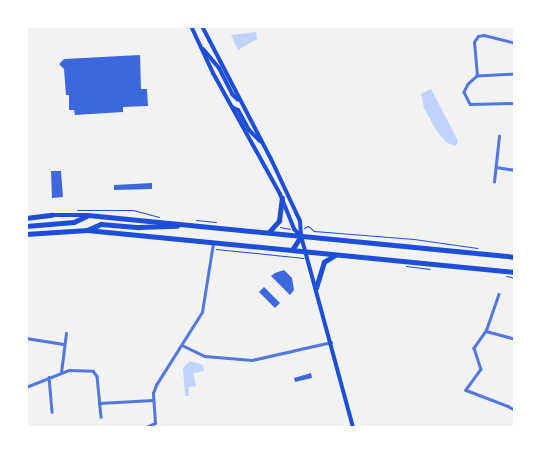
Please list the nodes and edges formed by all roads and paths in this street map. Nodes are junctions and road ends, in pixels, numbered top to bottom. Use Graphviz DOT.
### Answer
graph roads {
  1 [pos="191,26"];
  2 [pos="202,26"];
  3 [pos="515,43"];
  4 [pos="201,48"];
  5 [pos="515,74"];
  6 [pos="477,76"];
  7 [pos="240,102"];
  8 [pos="515,103"];
  9 [pos="231,106"];
  10 [pos="499,136"];
  11 [pos="262,143"];
  12 [pos="496,167"];
  13 [pos="515,170"];
  14 [pos="494,182"];
  15 [pos="282,198"];
  16 [pos="88,216"];
  17 [pos="26,218"];
  18 [pos="188,224"];
  19 [pos="26,226"];
  20 [pos="308,226"];
  21 [pos="87,230"];
  22 [pos="268,232"];
  23 [pos="26,234"];
  24 [pos="302,236"];
  25 [pos="212,246"];
  26 [pos="482,249"];
  27 [pos="292,250"];
  28 [pos="306,251"];
  29 [pos="340,254"];
  30 [pos="515,257"];
  31 [pos="294,258"];
  32 [pos="515,272"];
  33 [pos="316,288"];
  34 [pos="499,294"];
  35 [pos="486,331"];
  36 [pos="66,333"];
  37 [pos="26,338"];
  38 [pos="515,339"];
  39 [pos="331,342"];
  40 [pos="64,344"];
  41 [pos="182,345"];
  42 [pos="61,373"];
  43 [pos="49,377"];
  44 [pos="26,387"];
  45 [pos="153,400"];
  46 [pos="99,403"];
  47 [pos="515,410"];
  48 [pos="52,412"];
  49 [pos="101,417"];
  50 [pos="144,428"];
  51 [pos="353,428"];
  1 -- 4 [label="main road"];
  2 -- 7 [label="main road"];
  3 -- 6 [label="street"];
  4 -- 7 [label="main road"];
  4 -- 9 [label="main road"];
  5 -- 6 [label="street"];
  6 -- 8 [label="street"];
  7 -- 11 [label="main road"];
  9 -- 11 [label="main road"];
  9 -- 15 [label="main road"];
  10 -- 12 [label="street"];
  11 -- 24 [label="main road"];
  12 -- 13 [label="street"];
  12 -- 14 [label="street"];
  15 -- 22 [label="highway"];
  15 -- 24 [label="main road"];
  16 -- 17 [label="highway"];
  16 -- 18 [label="highway"];
  16 -- 19 [label="highway"];
  18 -- 21 [label="highway"];
  18 -- 22 [label="highway"];
  20 -- 26 [label="path"];
  21 -- 23 [label="highway"];
  21 -- 25 [label="highway"];
  22 -- 24 [label="highway"];
  24 -- 27 [label="highway"];
  24 -- 28 [label="main road"];
  24 -- 30 [label="highway"];
  25 -- 27 [label="highway"];
  25 -- 31 [label="path"];
  25 -- 41 [label="street"];
  27 -- 28 [label="highway"];
  28 -- 29 [label="highway"];
  28 -- 33 [label="main road"];
  29 -- 32 [label="highway"];
  29 -- 33 [label="highway"];
  33 -- 39 [label="main road"];
  34 -- 35 [label="street"];
  35 -- 38 [label="street"];
  35 -- 47 [label="street"];
  36 -- 40 [label="street"];
  37 -- 40 [label="street"];
  39 -- 41 [label="street"];
  39 -- 51 [label="main road"];
  40 -- 42 [label="street"];
  41 -- 45 [label="street"];
  42 -- 43 [label="street"];
  42 -- 46 [label="street"];
  43 -- 44 [label="street"];
  43 -- 48 [label="street"];
  45 -- 46 [label="street"];
  45 -- 50 [label="street"];
  46 -- 49 [label="street"];
}
